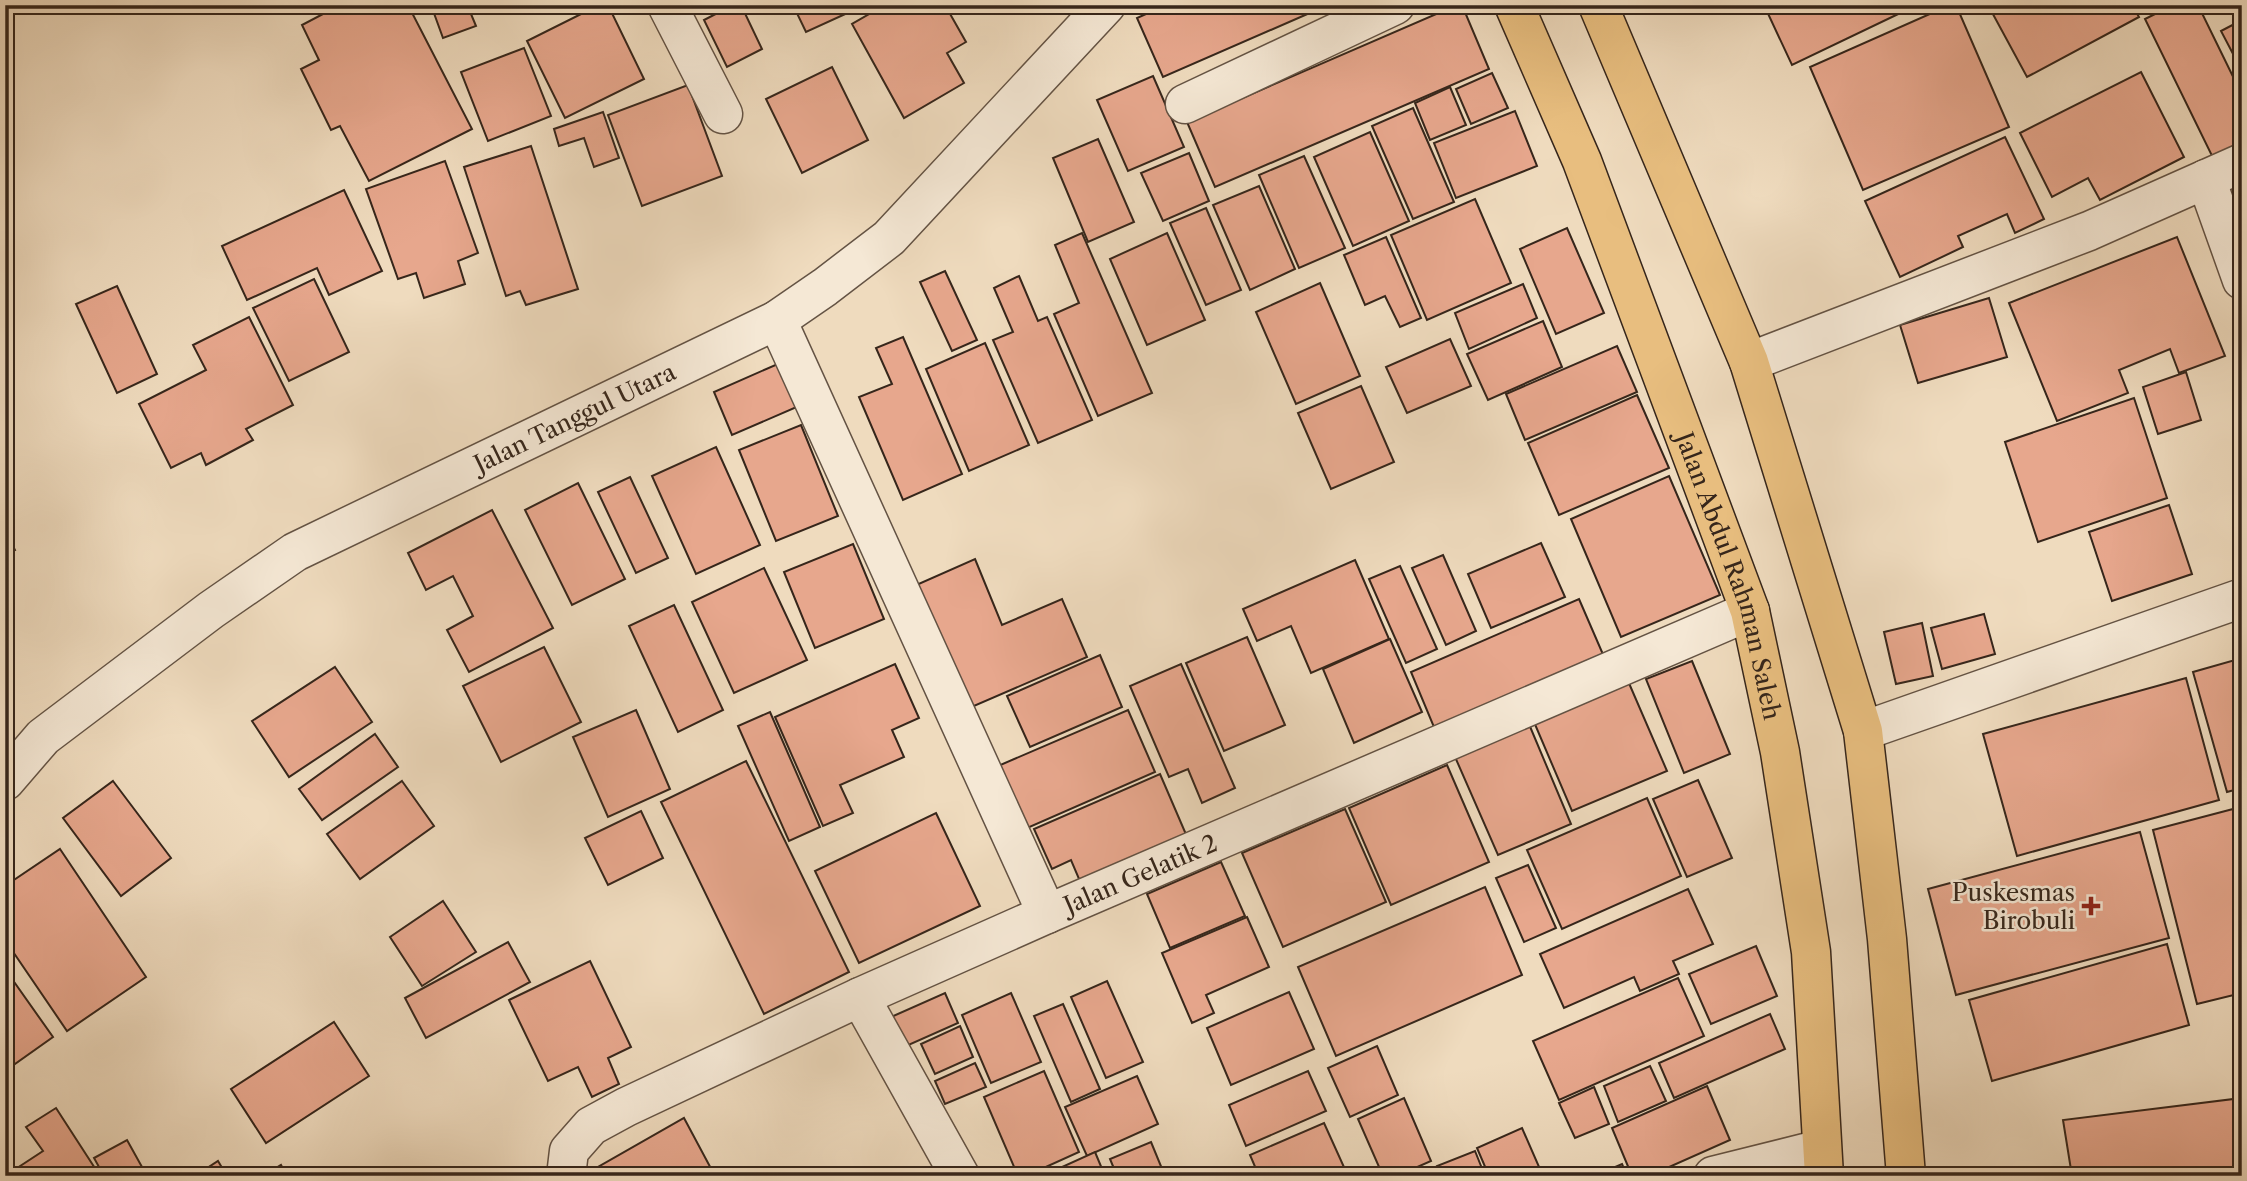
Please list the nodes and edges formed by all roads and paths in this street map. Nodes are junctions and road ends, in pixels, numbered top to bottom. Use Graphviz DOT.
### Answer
graph roads {
  1 [pos="667,5"];
  2 [pos="1106,5"];
  3 [pos="1395,5"];
  4 [pos="1514,5"];
  5 [pos="1598,5"];
  6 [pos="1185,104"];
  7 [pos="723,114"];
  8 [pos="2242,163"];
  9 [pos="2206,179"];
  10 [pos="2242,280"];
  11 [pos="777,320"];
  12 [pos="1749,362"];
  13 [pos="2242,598"];
  14 [pos="1750,611"];
  15 [pos="1863,732"];
  16 [pos="5,781"];
  17 [pos="1046,914"];
  18 [pos="860,997"];
  19 [pos="1823,1163"];
  20 [pos="566,1176"];
  21 [pos="960,1176"];
  22 [pos="1713,1176"];
  23 [pos="1906,1176"];
  1 -- 7 [label="street"];
  2 -- 11 [label="street, Jalan Tanggul Utara"];
  3 -- 6 [label="street"];
  4 -- 14 [label="highway, Jalan Abdul Rahman Saleh"];
  5 -- 12 [label="highway"];
  8 -- 9 [label="street"];
  9 -- 10 [label="street"];
  9 -- 12 [label="street"];
  11 -- 16 [label="street, Jalan Tanggul Utara"];
  11 -- 17 [label="street"];
  12 -- 15 [label="highway"];
  13 -- 15 [label="street"];
  14 -- 17 [label="street, Jalan Gelatik 2"];
  14 -- 19 [label="highway, Jalan Abdul Rahman Saleh"];
  15 -- 23 [label="highway"];
  17 -- 18 [label="street, Jalan Gelatik 2"];
  18 -- 20 [label="street, Jalan Gelatik 2"];
  18 -- 21 [label="street"];
  19 -- 22 [label="street"];
}
